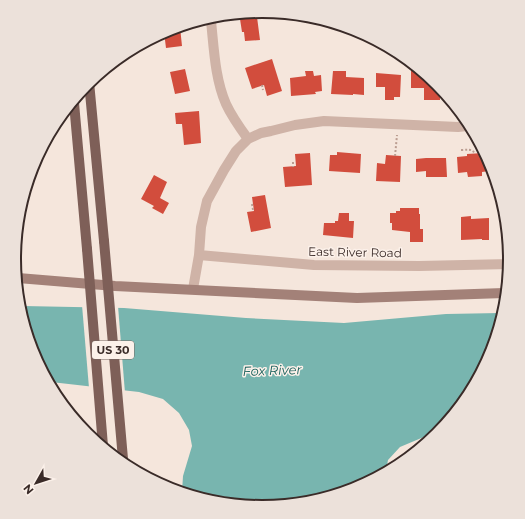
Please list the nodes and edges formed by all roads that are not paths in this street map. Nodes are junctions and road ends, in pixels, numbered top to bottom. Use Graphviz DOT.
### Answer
graph roads {
  1 [pos="211,24"];
  2 [pos="91,90"];
  3 [pos="74,108"];
  4 [pos="464,126"];
  5 [pos="248,139"];
  6 [pos="199,255"];
  7 [pos="504,264"];
  8 [pos="22,278"];
  9 [pos="193,289"];
  10 [pos="502,293"];
  11 [pos="103,441"];
  12 [pos="123,456"];
  1 -- 5 [label="street"];
  2 -- 12 [label="main road, US 30, bridge"];
  3 -- 11 [label="main road, US 30, bridge"];
  4 -- 5 [label="street"];
  5 -- 6 [label="street"];
  6 -- 7 [label="street, East River Road"];
  6 -- 9 [label="street"];
  8 -- 9 [label="street"];
  9 -- 10 [label="street"];
}
